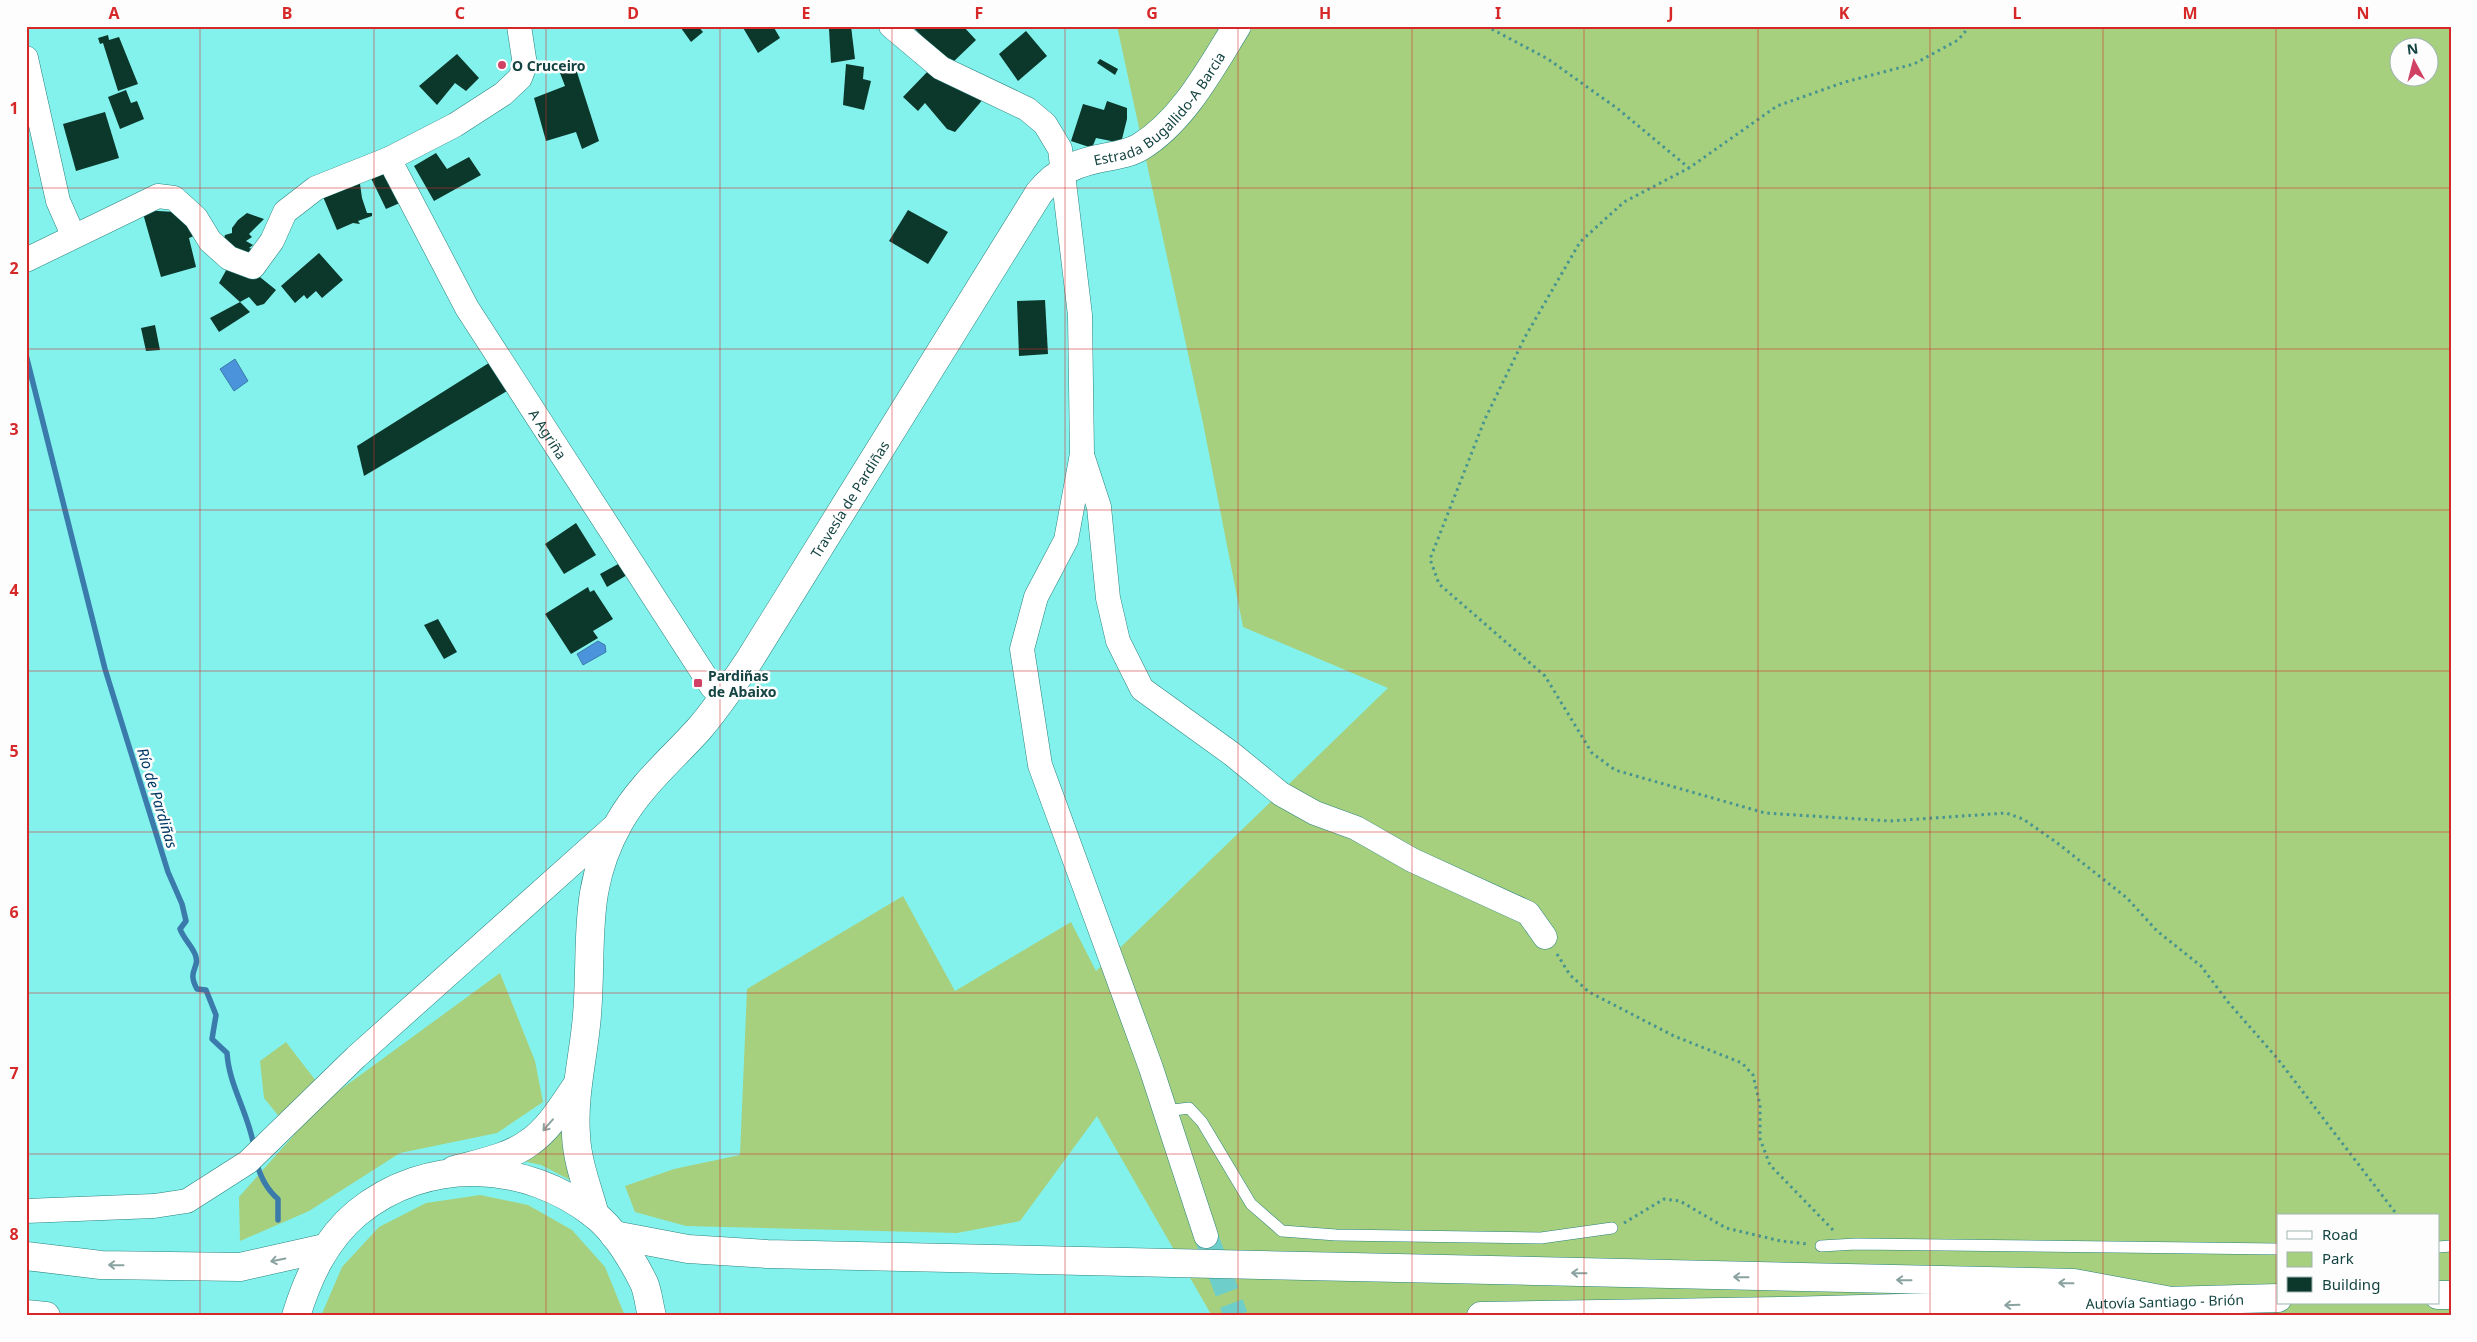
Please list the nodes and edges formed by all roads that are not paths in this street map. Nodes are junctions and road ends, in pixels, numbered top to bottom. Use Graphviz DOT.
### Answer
graph roads {
  1 [pos="519,26"];
  2 [pos="891,26"];
  3 [pos="1237,26"];
  4 [pos="26,58"];
  5 [pos="389,159"];
  6 [pos="1064,169"];
  7 [pos="73,235"];
  8 [pos="26,260"];
  9 [pos="1082,454"];
  10 [pos="723,698"];
  11 [pos="621,820"];
  12 [pos="1545,937"];
  13 [pos="577,1085"];
  14 [pos="1166,1111"];
  15 [pos="442,1174"];
  16 [pos="26,1211"];
  17 [pos="595,1216"];
  18 [pos="1612,1228"];
  19 [pos="614,1235"];
  20 [pos="1206,1236"];
  21 [pos="1821,1246"];
  22 [pos="325,1248"];
  23 [pos="2277,1248"];
  24 [pos="26,1256"];
  25 [pos="2277,1298"];
  26 [pos="2166,1300"];
  27 [pos="26,1314"];
  28 [pos="46,1316"];
  29 [pos="296,1316"];
  30 [pos="652,1316"];
  31 [pos="1481,1316"];
  1 -- 5 [label="street"];
  2 -- 6 [label="street"];
  3 -- 6 [label="main road, Estrada Bugallido-A Barcia"];
  4 -- 7 [label="street"];
  5 -- 7 [label="street"];
  5 -- 10 [label="street, A Agriña"];
  6 -- 9 [label="street"];
  6 -- 10 [label="main road, Travesía de Pardiñas"];
  7 -- 8 [label="street"];
  9 -- 12 [label="street"];
  9 -- 14 [label="street"];
  10 -- 11 [label="main road, Travesía de Pardiñas"];
  11 -- 13 [label="main road, Travesía de Pardiñas"];
  11 -- 16 [label="street"];
  13 -- 15 [label="main road, one-way"];
  13 -- 17 [label="main road, Travesía de Pardiñas"];
  14 -- 18 [label="lane"];
  14 -- 20 [label="street"];
  15 -- 17 [label="main road"];
  15 -- 22 [label="main road"];
  17 -- 19 [label="main road"];
  26 -- 19 [label="main road, one-way"];
  19 -- 30 [label="main road"];
  21 -- 23 [label="lane"];
  22 -- 24 [label="main road, one-way"];
  22 -- 29 [label="main road"];
  25 -- 26 [label="main road, Autovía Santiago - Brión"];
  26 -- 31 [label="main road, Autovía Santiago - Brión, one-way"];
  27 -- 28 [label="main road"];
}
